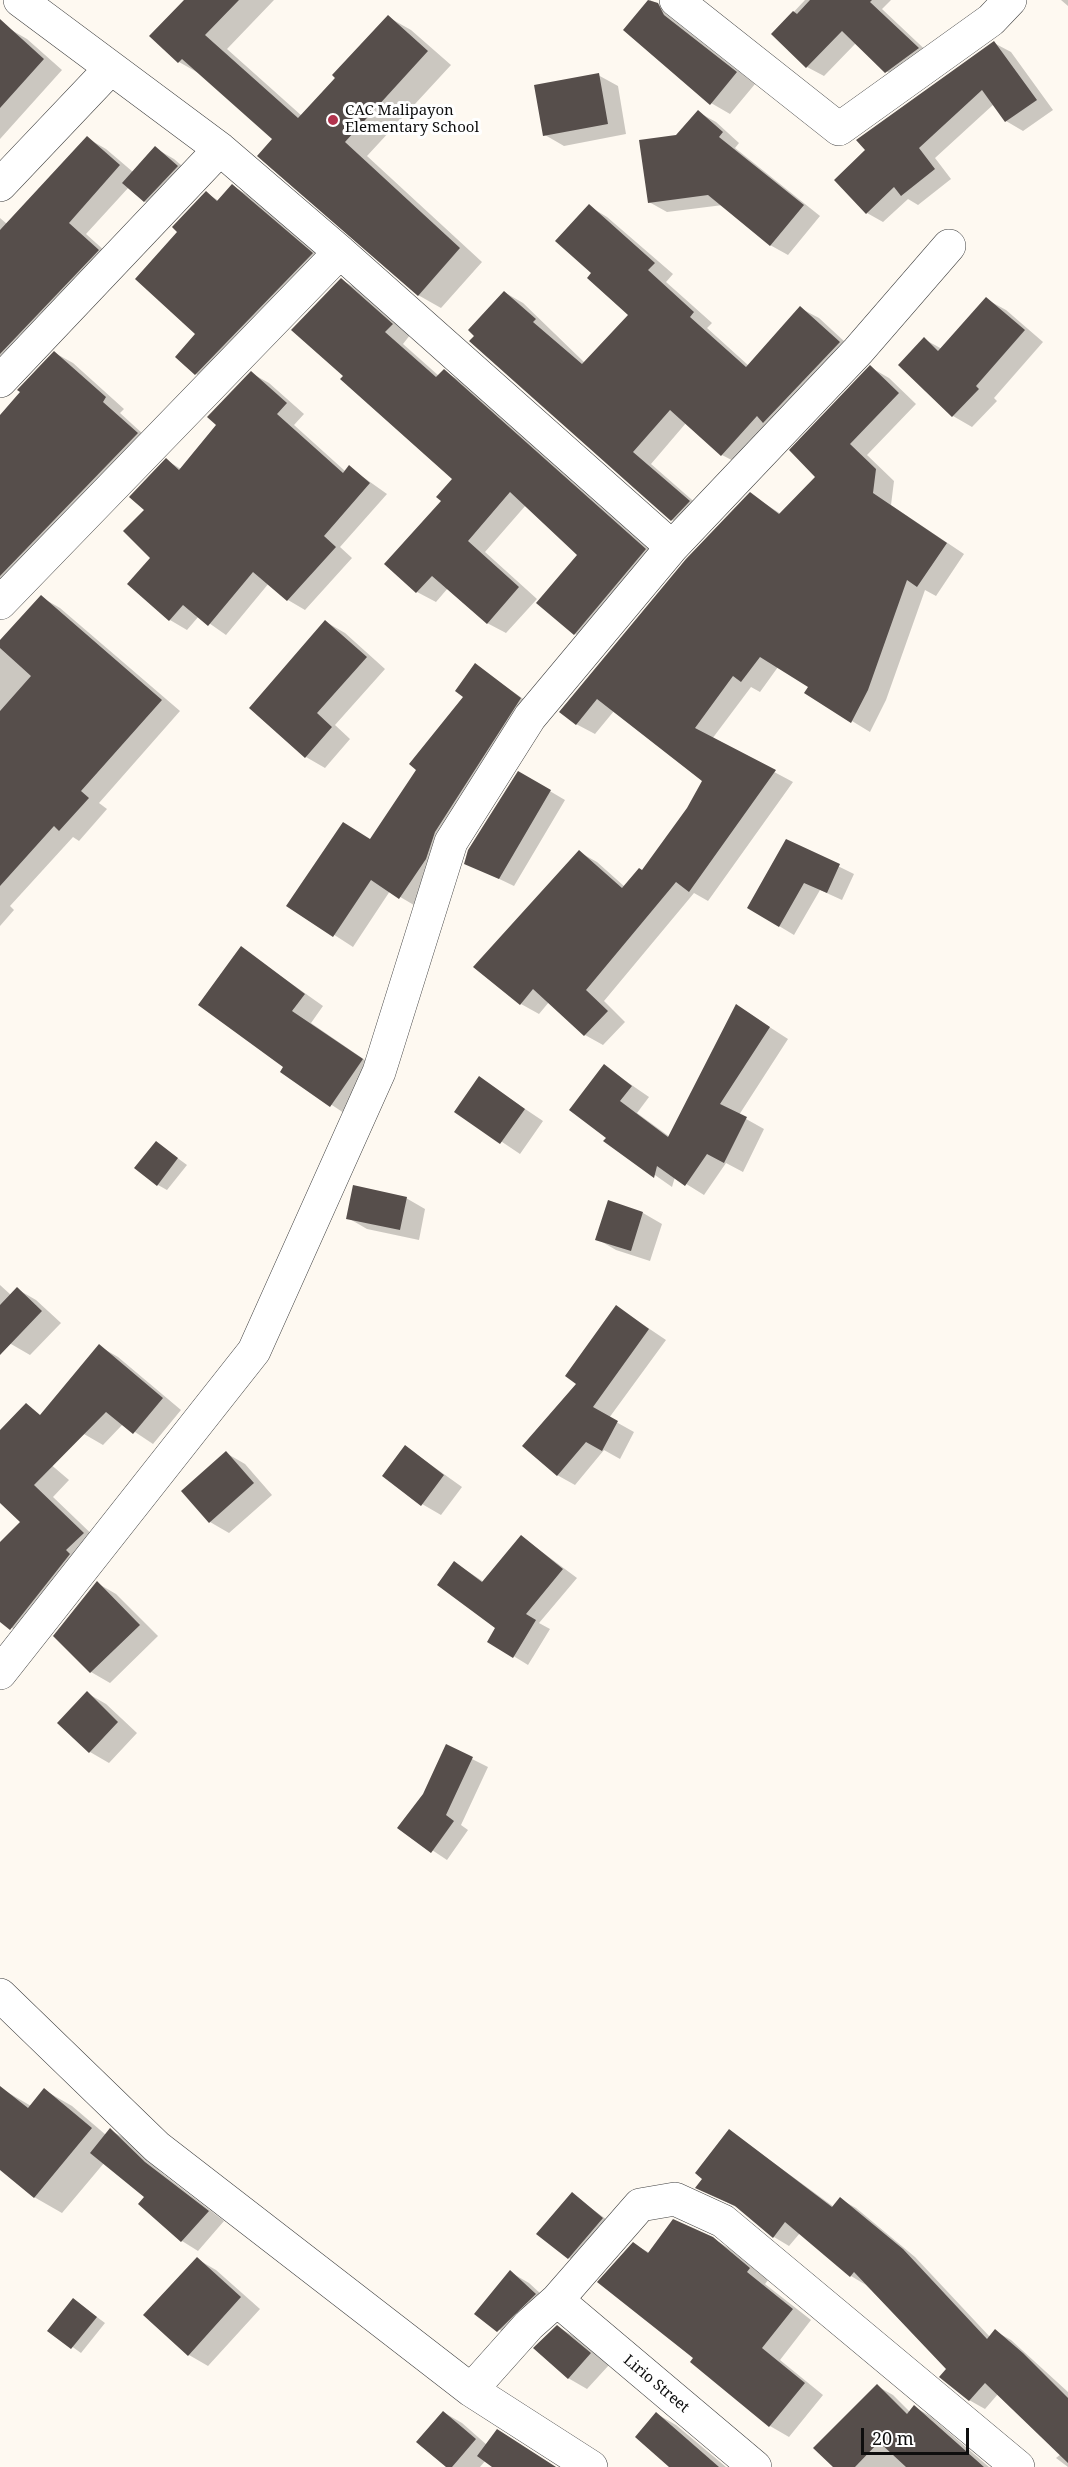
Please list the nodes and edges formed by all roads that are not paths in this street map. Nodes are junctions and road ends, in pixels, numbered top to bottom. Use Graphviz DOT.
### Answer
graph roads {
  1 [pos="20,0"];
  2 [pos="676,0"];
  3 [pos="1010,0"];
  4 [pos="111,68"];
  5 [pos="220,149"];
  6 [pos="0,185"];
  7 [pos="949,246"];
  8 [pos="340,252"];
  9 [pos="0,381"];
  10 [pos="672,547"];
  11 [pos="0,603"];
  12 [pos="0,1673"];
  13 [pos="0,1995"];
  14 [pos="557,2300"];
  15 [pos="471,2390"];
  16 [pos="591,2467"];
  17 [pos="755,2467"];
  18 [pos="1018,2467"];
  1 -- 4 [label="street"];
  2 -- 3 [label="street"];
  4 -- 5 [label="street"];
  4 -- 6 [label="street"];
  5 -- 8 [label="street"];
  5 -- 9 [label="street"];
  7 -- 10 [label="street"];
  8 -- 10 [label="street"];
  8 -- 11 [label="street"];
  10 -- 12 [label="street"];
  13 -- 15 [label="street"];
  14 -- 15 [label="street"];
  14 -- 17 [label="street, Lirio Street"];
  14 -- 18 [label="street"];
  15 -- 16 [label="street"];
}
